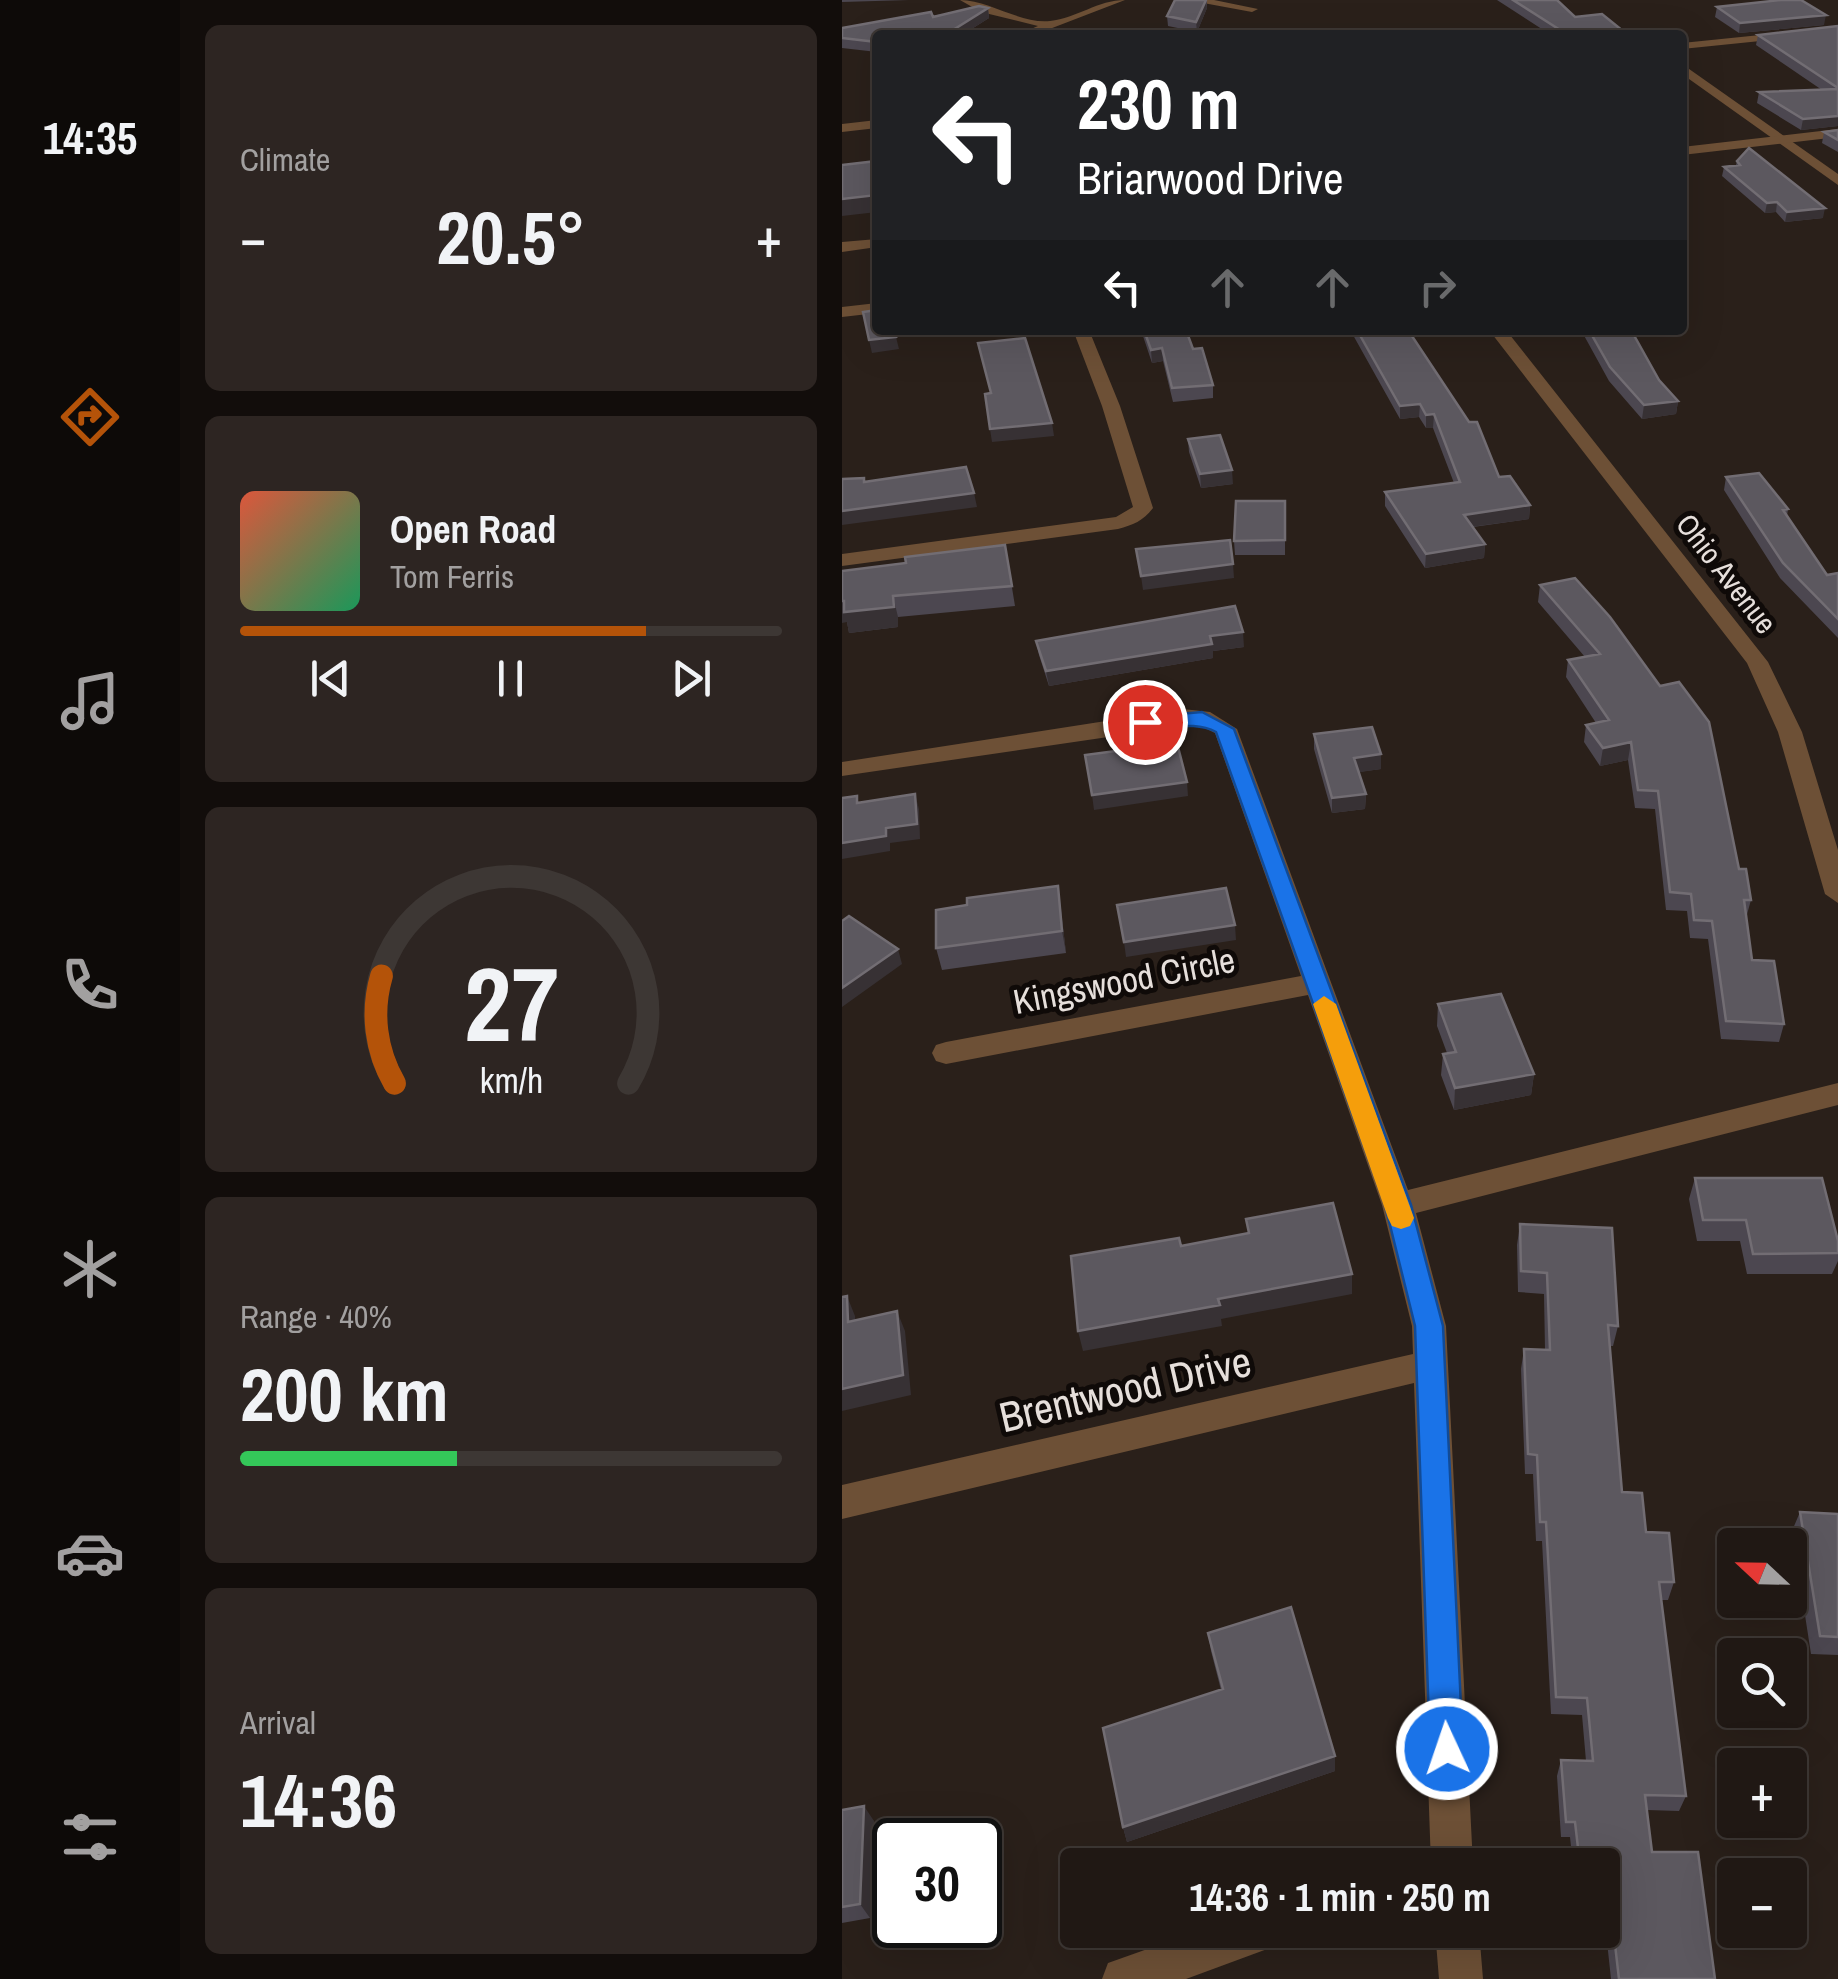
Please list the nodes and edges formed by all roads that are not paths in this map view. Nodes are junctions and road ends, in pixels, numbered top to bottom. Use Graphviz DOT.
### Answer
graph roads {
  1 [pos="965,0"];
  2 [pos="1120,0"];
  3 [pos="1192,0"];
  4 [pos="1252,9"];
  5 [pos="1049,25"];
  6 [pos="1036,30"];
  7 [pos="1838,30"];
  8 [pos="1687,45"];
  9 [pos="1687,72"];
  10 [pos="872,125"];
  11 [pos="842,128"];
  12 [pos="1838,133"];
  13 [pos="1782,139"];
  14 [pos="1687,149"];
  15 [pos="1838,181"];
  16 [pos="872,243"];
  17 [pos="842,246"];
  18 [pos="872,309"];
  19 [pos="842,312"];
  20 [pos="1082,335"];
  21 [pos="1501,335"];
  22 [pos="842,560"];
  23 [pos="842,769"];
  24 [pos="1838,894"];
  25 [pos="1316,983"];
  26 [pos="946,1053"];
  27 [pos="1838,1094"];
  28 [pos="1398,1205"];
  29 [pos="1429,1365"];
  30 [pos="842,1502"];
  31 [pos="1450,1848"];
  32 [pos="1213,1948"];
  33 [pos="1458,1948"];
  34 [pos="1124,1979"];
  35 [pos="1461,1979"];
  1 -- 5 [label="street"];
  2 -- 5 [label="street"];
  3 -- 4 [label="street"];
  5 -- 6 [label="street"];
  7 -- 8 [label="street"];
  9 -- 13 [label="street"];
  10 -- 11 [label="street"];
  12 -- 13 [label="street"];
  13 -- 14 [label="street"];
  13 -- 15 [label="street"];
  16 -- 17 [label="street"];
  18 -- 19 [label="street"];
  20 -- 22 [label="street"];
  21 -- 24 [label="street, Ohio Avenue"];
  23 -- 25 [label="street"];
  25 -- 26 [label="street, Kingswood Circle"];
  25 -- 28 [label="street"];
  27 -- 28 [label="street"];
  28 -- 29 [label="street"];
  29 -- 30 [label="street, Brentwood Drive"];
  29 -- 31 [label="street"];
  32 -- 34 [label="street"];
  33 -- 35 [label="street"];
}
